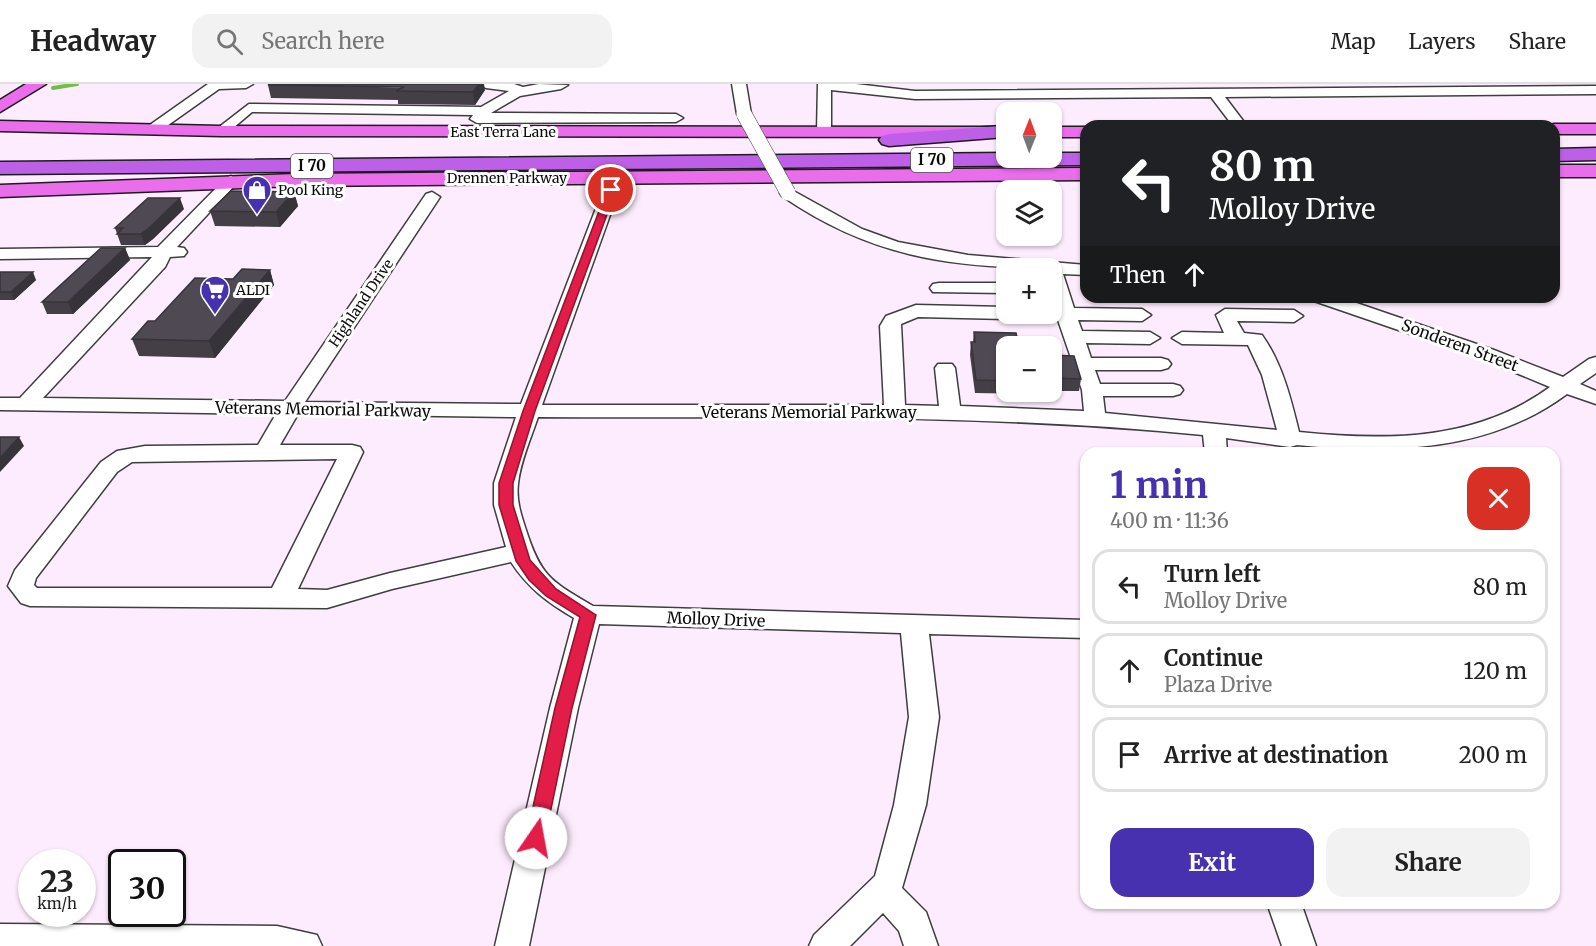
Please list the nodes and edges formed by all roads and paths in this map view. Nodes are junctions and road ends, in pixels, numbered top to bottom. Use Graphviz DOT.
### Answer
graph roads {
  1 [pos="15,84"];
  2 [pos="38,84"];
  3 [pos="216,84"];
  4 [pos="246,84"];
  5 [pos="486,84"];
  6 [pos="562,84"];
  7 [pos="739,84"];
  8 [pos="825,85"];
  9 [pos="1356,87"];
  10 [pos="1178,88"];
  11 [pos="957,89"];
  12 [pos="519,90"];
  13 [pos="1596,90"];
  14 [pos="0,93"];
  15 [pos="1215,93"];
  16 [pos="0,107"];
  17 [pos="400,111"];
  18 [pos="481,114"];
  19 [pos="676,118"];
  20 [pos="1235,120"];
  21 [pos="523,125"];
  22 [pos="0,126"];
  23 [pos="63,127"];
  24 [pos="1560,129"];
  25 [pos="1596,129"];
  26 [pos="152,130"];
  27 [pos="221,131"];
  28 [pos="0,132"];
  29 [pos="386,132"];
  30 [pos="464,132"];
  31 [pos="824,132"];
  32 [pos="1062,132"];
  33 [pos="1080,132"];
  34 [pos="996,137"];
  35 [pos="996,137"];
  36 [pos="1560,143"];
  37 [pos="1596,143"];
  38 [pos="1062,147"];
  39 [pos="1080,147"];
  40 [pos="0,156"];
  41 [pos="1560,157"];
  42 [pos="1080,159"];
  43 [pos="778,162"];
  44 [pos="0,168"];
  45 [pos="1593,169"];
  46 [pos="1560,171"];
  47 [pos="1080,174"];
  48 [pos="1036,175"];
  49 [pos="231,181"];
  50 [pos="611,190"];
  51 [pos="0,191"];
  52 [pos="432,197"];
  53 [pos="172,252"];
  54 [pos="0,254"];
  55 [pos="996,262"];
  56 [pos="1062,269"];
  57 [pos="1080,270"];
  58 [pos="939,288"];
  59 [pos="996,288"];
  60 [pos="1339,303"];
  61 [pos="996,313"];
  62 [pos="1062,314"];
  63 [pos="1142,315"];
  64 [pos="1294,316"];
  65 [pos="1062,321"];
  66 [pos="1073,337"];
  67 [pos="1150,338"];
  68 [pos="1182,338"];
  69 [pos="1237,339"];
  70 [pos="1596,363"];
  71 [pos="1081,364"];
  72 [pos="1161,364"];
  73 [pos="945,368"];
  74 [pos="1564,384"];
  75 [pos="1092,390"];
  76 [pos="1173,390"];
  77 [pos="1596,398"];
  78 [pos="0,404"];
  79 [pos="26,404"];
  80 [pos="290,409"];
  81 [pos="529,411"];
  82 [pos="895,412"];
  83 [pos="950,412"];
  84 [pos="1095,418"];
  85 [pos="1290,440"];
  86 [pos="1215,442"];
  87 [pos="1341,447"];
  88 [pos="1372,447"];
  89 [pos="265,452"];
  90 [pos="521,552"];
  91 [pos="281,597"];
  92 [pos="588,615"];
  93 [pos="914,624"];
  94 [pos="1080,629"];
  95 [pos="884,891"];
  96 [pos="1286,909"];
  97 [pos="0,939"];
  98 [pos="234,944"];
  99 [pos="305,946"];
  100 [pos="512,946"];
  101 [pos="828,946"];
  102 [pos="921,946"];
  103 [pos="1299,946"];
  1 -- 14 [label="main road"];
  2 -- 16 [label="main road"];
  3 -- 4 [label="street"];
  3 -- 26 [label="street"];
  5 -- 12 [label="street"];
  6 -- 12 [label="street"];
  6 -- 21 [label="street"];
  7 -- 55 [label="street, bridge"];
  8 -- 11 [label="street"];
  8 -- 31 [label="street"];
  9 -- 13 [label="street"];
  9 -- 15 [label="street"];
  10 -- 11 [label="street"];
  10 -- 15 [label="street"];
  12 -- 18 [label="street"];
  15 -- 20 [label="street"];
  17 -- 18 [label="street"];
  17 -- 27 [label="street"];
  17 -- 29 [label="street"];
  18 -- 21 [label="street"];
  18 -- 30 [label="street"];
  19 -- 21 [label="street"];
  21 -- 30 [label="main road, East Terra Lane"];
  21 -- 31 [label="main road, East Terra Lane"];
  22 -- 23 [label="main road, East Terra Lane"];
  23 -- 26 [label="main road, East Terra Lane"];
  23 -- 28 [label="main road"];
  24 -- 25 [label="main road"];
  26 -- 27 [label="main road, East Terra Lane"];
  27 -- 29 [label="main road, East Terra Lane"];
  29 -- 30 [label="main road, East Terra Lane"];
  31 -- 34 [label="main road, East Terra Lane"];
  32 -- 33 [label="main road"];
  35 -- 40 [label="highway, I 70"];
  36 -- 37 [label="highway"];
  38 -- 39 [label="highway"];
  41 -- 45 [label="highway"];
  42 -- 43 [label="highway, I 70"];
  43 -- 44 [label="highway, I 70"];
  43 -- 48 [label="highway"];
  45 -- 46 [label="main road"];
  47 -- 48 [label="main road, Drennen Parkway"];
  48 -- 49 [label="main road, Drennen Parkway"];
  49 -- 51 [label="main road, Drennen Parkway"];
  49 -- 53 [label="street"];
  50 -- 81 [label="street"];
  52 -- 80 [label="street, Highland Drive"];
  53 -- 54 [label="street"];
  53 -- 79 [label="street"];
  56 -- 57 [label="street"];
  58 -- 59 [label="street"];
  60 -- 74 [label="street, Sonderen Street"];
  61 -- 82 [label="street"];
  62 -- 63 [label="street"];
  64 -- 69 [label="street"];
  65 -- 66 [label="street"];
  66 -- 67 [label="street"];
  66 -- 71 [label="street"];
  68 -- 69 [label="street"];
  69 -- 85 [label="street"];
  70 -- 74 [label="street, Veterans Memorial Parkway"];
  71 -- 72 [label="street"];
  71 -- 75 [label="street"];
  73 -- 83 [label="street"];
  74 -- 77 [label="street, Sonderen Street"];
  74 -- 88 [label="street, Veterans Memorial Parkway"];
  75 -- 76 [label="street"];
  75 -- 84 [label="street"];
  78 -- 79 [label="street, Veterans Memorial Parkway"];
  79 -- 80 [label="street, Veterans Memorial Parkway"];
  80 -- 81 [label="street, Veterans Memorial Parkway"];
  80 -- 89 [label="street, Highland Drive"];
  81 -- 82 [label="street, Veterans Memorial Parkway"];
  81 -- 90 [label="street"];
  82 -- 83 [label="street, Veterans Memorial Parkway"];
  83 -- 84 [label="street, Veterans Memorial Parkway"];
  84 -- 86 [label="street, Veterans Memorial Parkway"];
  85 -- 86 [label="street, Veterans Memorial Parkway"];
  85 -- 87 [label="street, Veterans Memorial Parkway"];
  89 -- 91 [label="street"];
  89 -- 91 [label="street"];
  90 -- 91 [label="street"];
  90 -- 92 [label="street"];
  92 -- 93 [label="street, Molloy Drive"];
  92 -- 100 [label="street"];
  93 -- 94 [label="street, Molloy Drive"];
  93 -- 95 [label="street"];
  95 -- 101 [label="street"];
  95 -- 102 [label="street"];
  96 -- 103 [label="street"];
  97 -- 98 [label="street"];
  98 -- 99 [label="street"];
}
